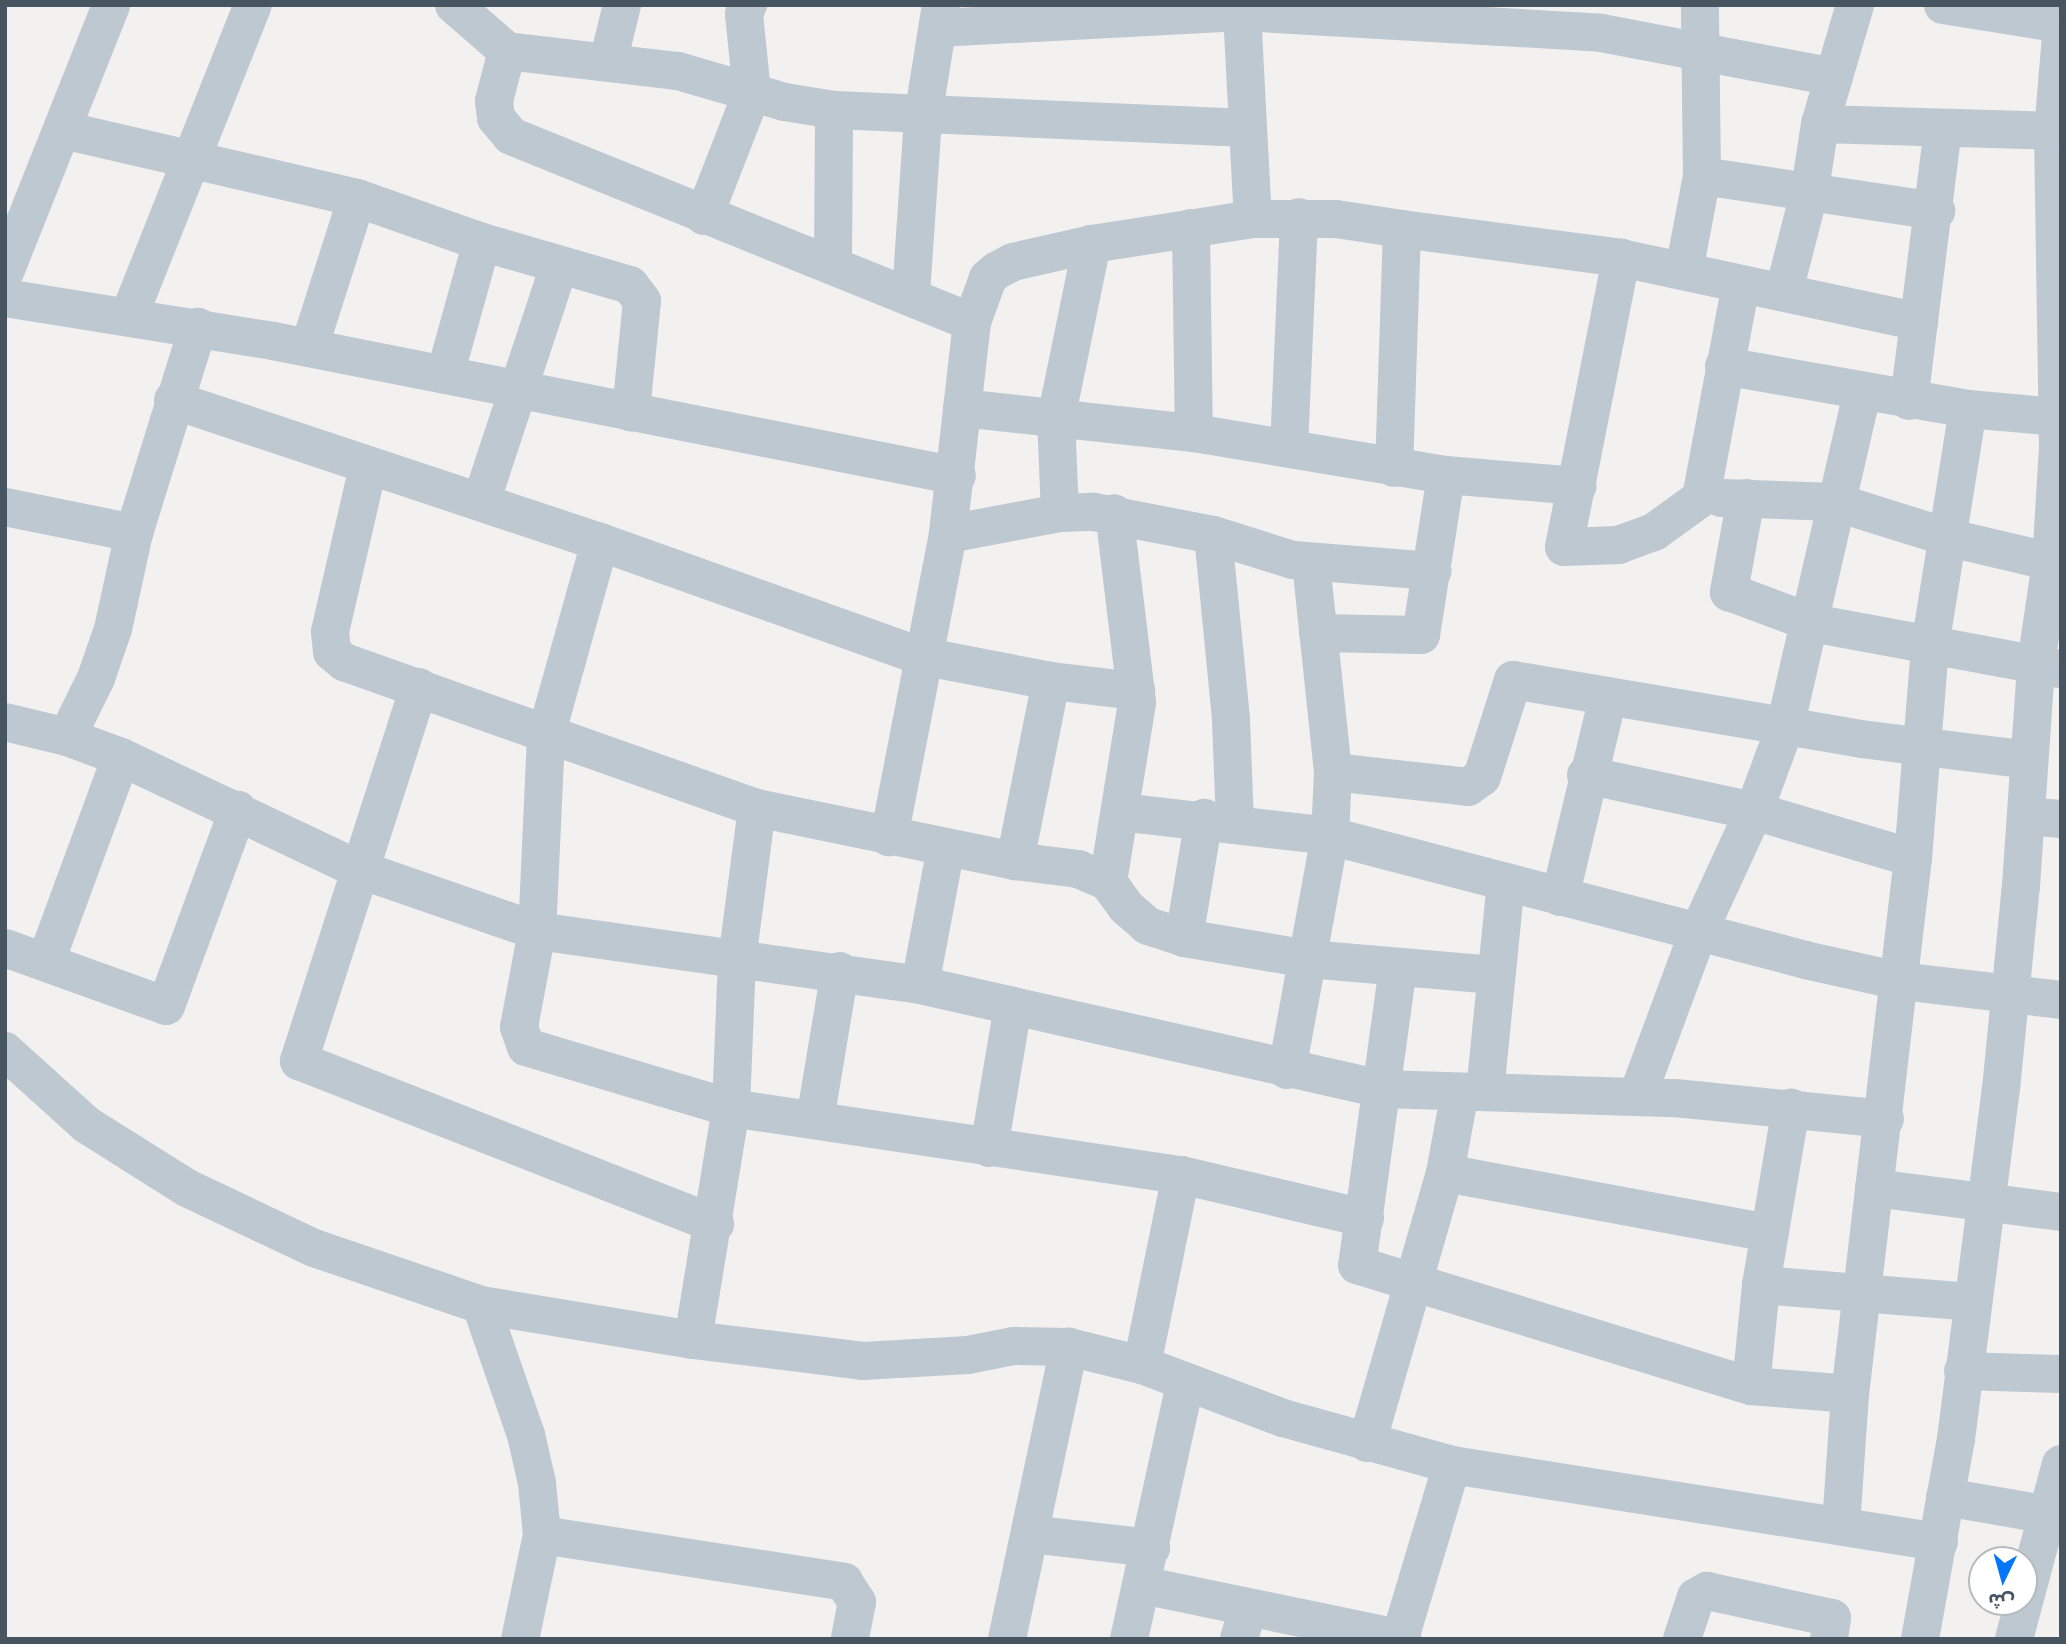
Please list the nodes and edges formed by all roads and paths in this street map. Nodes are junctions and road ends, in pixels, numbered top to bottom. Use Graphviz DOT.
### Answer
graph roads {
  1 [pos="111,5"];
  2 [pos="253,5"];
  3 [pos="454,5"];
  4 [pos="622,5"];
  5 [pos="748,5"];
  6 [pos="1700,5"];
  7 [pos="1855,5"];
  8 [pos="1943,5"];
  9 [pos="1242,12"];
  10 [pos="940,17"];
  11 [pos="2061,24"];
  12 [pos="2061,35"];
  13 [pos="1700,50"];
  14 [pos="507,51"];
  15 [pos="608,62"];
  16 [pos="1834,77"];
  17 [pos="752,93"];
  18 [pos="834,110"];
  19 [pos="923,117"];
  20 [pos="1820,124"];
  21 [pos="1248,128"];
  22 [pos="1943,128"];
  23 [pos="63,130"];
  24 [pos="2053,131"];
  25 [pos="189,156"];
  26 [pos="1702,176"];
  27 [pos="1810,190"];
  28 [pos="357,198"];
  29 [pos="1936,211"];
  30 [pos="704,216"];
  31 [pos="1299,217"];
  32 [pos="1252,219"];
  33 [pos="1191,228"];
  34 [pos="1402,229"];
  35 [pos="482,242"];
  36 [pos="1092,244"];
  37 [pos="2058,252"];
  38 [pos="1621,258"];
  39 [pos="833,263"];
  40 [pos="559,266"];
  41 [pos="1684,271"];
  42 [pos="5,272"];
  43 [pos="1741,284"];
  44 [pos="1784,291"];
  45 [pos="911,294"];
  46 [pos="5,298"];
  47 [pos="129,316"];
  48 [pos="972,322"];
  49 [pos="1919,322"];
  50 [pos="198,327"];
  51 [pos="309,348"];
  52 [pos="1724,366"];
  53 [pos="444,375"];
  54 [pos="518,391"];
  55 [pos="1862,393"];
  56 [pos="173,400"];
  57 [pos="1909,401"];
  58 [pos="962,408"];
  59 [pos="1968,408"];
  60 [pos="631,412"];
  61 [pos="1056,419"];
  62 [pos="1194,433"];
  63 [pos="2059,438"];
  64 [pos="1289,448"];
  65 [pos="368,467"];
  66 [pos="1394,468"];
  67 [pos="1446,475"];
  68 [pos="957,476"];
  69 [pos="1578,486"];
  70 [pos="1701,498"];
  71 [pos="1746,498"];
  72 [pos="481,502"];
  73 [pos="1835,502"];
  74 [pos="5,507"];
  75 [pos="1060,513"];
  76 [pos="1114,513"];
  77 [pos="134,534"];
  78 [pos="947,534"];
  79 [pos="1213,535"];
  80 [pos="1950,538"];
  81 [pos="600,542"];
  82 [pos="1311,562"];
  83 [pos="2056,563"];
  84 [pos="1433,571"];
  85 [pos="1812,623"];
  86 [pos="1318,633"];
  87 [pos="1930,647"];
  88 [pos="921,656"];
  89 [pos="2048,666"];
  90 [pos="1051,681"];
  91 [pos="419,687"];
  92 [pos="1136,691"];
  93 [pos="1608,696"];
  94 [pos="5,722"];
  95 [pos="1785,727"];
  96 [pos="546,736"];
  97 [pos="66,737"];
  98 [pos="1919,744"];
  99 [pos="121,757"];
  100 [pos="2029,760"];
  101 [pos="1333,772"];
  102 [pos="1586,775"];
  103 [pos="757,808"];
  104 [pos="238,810"];
  105 [pos="1754,811"];
  106 [pos="1120,812"];
  107 [pos="2044,817"];
  108 [pos="1219,820"];
  109 [pos="1329,836"];
  110 [pos="889,837"];
  111 [pos="946,848"];
  112 [pos="1913,858"];
  113 [pos="1015,861"];
  114 [pos="358,869"];
  115 [pos="1108,882"];
  116 [pos="1506,882"];
  117 [pos="1560,897"];
  118 [pos="537,931"];
  119 [pos="1698,933"];
  120 [pos="1184,938"];
  121 [pos="5,948"];
  122 [pos="1308,959"];
  123 [pos="737,960"];
  124 [pos="46,961"];
  125 [pos="1398,967"];
  126 [pos="840,971"];
  127 [pos="1494,975"];
  128 [pos="1900,981"];
  129 [pos="920,985"];
  130 [pos="2012,993"];
  131 [pos="2061,1000"];
  132 [pos="1013,1006"];
  133 [pos="5,1051"];
  134 [pos="1287,1070"];
  135 [pos="1381,1089"];
  136 [pos="1472,1092"];
  137 [pos="1637,1097"];
  138 [pos="731,1108"];
  139 [pos="1791,1108"];
  140 [pos="1885,1119"];
  141 [pos="815,1120"];
  142 [pos="989,1148"];
  143 [pos="1445,1173"];
  144 [pos="1181,1175"];
  145 [pos="1874,1188"];
  146 [pos="1985,1201"];
  147 [pos="2061,1212"];
  148 [pos="1365,1218"];
  149 [pos="715,1224"];
  150 [pos="1770,1233"];
  151 [pos="1413,1280"];
  152 [pos="1761,1285"];
  153 [pos="1861,1294"];
  154 [pos="1971,1302"];
  155 [pos="481,1305"];
  156 [pos="693,1340"];
  157 [pos="1069,1348"];
  158 [pos="1142,1365"];
  159 [pos="1963,1371"];
  160 [pos="2061,1374"];
  161 [pos="1185,1384"];
  162 [pos="1751,1386"];
  163 [pos="1850,1394"];
  164 [pos="1367,1443"];
  165 [pos="2061,1464"];
  166 [pos="1452,1465"];
  167 [pos="1945,1497"];
  168 [pos="2055,1516"];
  169 [pos="1841,1525"];
  170 [pos="1030,1534"];
  171 [pos="542,1535"];
  172 [pos="1939,1542"];
  173 [pos="1151,1548"];
  174 [pos="1142,1585"];
  175 [pos="1243,1623"];
  176 [pos="1930,1637"];
  177 [pos="520,1639"];
  178 [pos="850,1639"];
  179 [pos="1007,1639"];
  180 [pos="1129,1639"];
  181 [pos="1401,1639"];
  182 [pos="1682,1639"];
  183 [pos="1829,1639"];
  184 [pos="2014,1639"];
  1 -- 23 [label="street"];
  2 -- 25 [label="street"];
  3 -- 14 [label="street"];
  4 -- 15 [label="street"];
  5 -- 17 [label="street"];
  6 -- 13 [label="street"];
  7 -- 16 [label="street"];
  8 -- 11 [label="street"];
  9 -- 10 [label="street"];
  9 -- 13 [label="street"];
  9 -- 21 [label="street"];
  10 -- 19 [label="street"];
  12 -- 24 [label="street"];
  13 -- 16 [label="street"];
  13 -- 26 [label="street"];
  14 -- 15 [label="street"];
  14 -- 30 [label="street"];
  15 -- 17 [label="street"];
  16 -- 20 [label="street"];
  17 -- 18 [label="street"];
  17 -- 30 [label="street"];
  18 -- 19 [label="street"];
  18 -- 39 [label="street"];
  19 -- 21 [label="street"];
  19 -- 45 [label="street"];
  20 -- 22 [label="street"];
  20 -- 27 [label="street"];
  21 -- 32 [label="street"];
  22 -- 24 [label="street"];
  22 -- 29 [label="street"];
  23 -- 25 [label="street"];
  23 -- 42 [label="street"];
  24 -- 37 [label="street"];
  25 -- 28 [label="street"];
  25 -- 47 [label="street"];
  26 -- 27 [label="street"];
  26 -- 41 [label="street"];
  27 -- 29 [label="street"];
  27 -- 44 [label="street"];
  28 -- 35 [label="street"];
  28 -- 51 [label="street"];
  29 -- 49 [label="street"];
  30 -- 39 [label="street"];
  31 -- 32 [label="street"];
  31 -- 34 [label="street"];
  31 -- 64 [label="street"];
  32 -- 33 [label="street"];
  33 -- 36 [label="street"];
  33 -- 62 [label="street"];
  34 -- 38 [label="street"];
  34 -- 66 [label="street"];
  35 -- 40 [label="street"];
  35 -- 53 [label="street"];
  36 -- 48 [label="street"];
  36 -- 61 [label="street"];
  37 -- 63 [label="street"];
  38 -- 41 [label="street"];
  38 -- 69 [label="street"];
  39 -- 45 [label="street"];
  40 -- 54 [label="street"];
  40 -- 60 [label="street"];
  41 -- 43 [label="street"];
  43 -- 44 [label="street"];
  43 -- 52 [label="street"];
  44 -- 49 [label="street"];
  45 -- 48 [label="street"];
  46 -- 47 [label="street"];
  47 -- 50 [label="street"];
  48 -- 58 [label="street"];
  49 -- 57 [label="street"];
  50 -- 51 [label="street"];
  50 -- 56 [label="street"];
  51 -- 53 [label="street"];
  52 -- 55 [label="street"];
  52 -- 70 [label="street"];
  53 -- 54 [label="street"];
  54 -- 60 [label="street"];
  54 -- 72 [label="street"];
  55 -- 57 [label="street"];
  55 -- 73 [label="street"];
  56 -- 65 [label="street"];
  56 -- 77 [label="street"];
  57 -- 59 [label="street"];
  58 -- 61 [label="street"];
  58 -- 68 [label="street"];
  59 -- 63 [label="street"];
  59 -- 80 [label="street"];
  60 -- 68 [label="street"];
  61 -- 62 [label="street"];
  61 -- 75 [label="street"];
  62 -- 64 [label="street"];
  63 -- 83 [label="street"];
  64 -- 66 [label="street"];
  65 -- 72 [label="street"];
  65 -- 91 [label="street"];
  66 -- 67 [label="street"];
  67 -- 69 [label="street"];
  67 -- 84 [label="street"];
  68 -- 78 [label="street"];
  69 -- 70 [label="street"];
  70 -- 71 [label="street"];
  71 -- 73 [label="street"];
  71 -- 85 [label="street"];
  72 -- 81 [label="street"];
  73 -- 80 [label="street"];
  73 -- 85 [label="street"];
  74 -- 77 [label="street"];
  75 -- 76 [label="street"];
  75 -- 78 [label="street"];
  76 -- 79 [label="street"];
  76 -- 92 [label="street"];
  77 -- 97 [label="street"];
  78 -- 88 [label="street"];
  79 -- 82 [label="street"];
  79 -- 108 [label="street"];
  80 -- 83 [label="street"];
  80 -- 87 [label="street"];
  81 -- 88 [label="street"];
  81 -- 96 [label="street"];
  82 -- 84 [label="street"];
  82 -- 86 [label="street"];
  83 -- 89 [label="street"];
  84 -- 86 [label="street"];
  85 -- 87 [label="street"];
  85 -- 95 [label="street"];
  86 -- 101 [label="street"];
  87 -- 89 [label="street"];
  87 -- 98 [label="street"];
  88 -- 90 [label="street"];
  88 -- 110 [label="street"];
  89 -- 100 [label="street"];
  90 -- 92 [label="street"];
  90 -- 113 [label="street"];
  91 -- 96 [label="street"];
  91 -- 114 [label="street"];
  92 -- 106 [label="street"];
  93 -- 95 [label="street"];
  93 -- 101 [label="street"];
  93 -- 102 [label="street"];
  94 -- 97 [label="street"];
  95 -- 98 [label="street"];
  95 -- 105 [label="street"];
  96 -- 103 [label="street"];
  96 -- 118 [label="street"];
  97 -- 99 [label="street"];
  98 -- 100 [label="street"];
  98 -- 112 [label="street"];
  99 -- 104 [label="street"];
  99 -- 124 [label="street"];
  100 -- 107 [label="street"];
  101 -- 109 [label="street"];
  102 -- 105 [label="street"];
  102 -- 117 [label="street"];
  103 -- 110 [label="street"];
  103 -- 123 [label="street"];
  104 -- 114 [label="street"];
  104 -- 124 [label="street"];
  105 -- 112 [label="street"];
  105 -- 119 [label="street"];
  106 -- 108 [label="street"];
  106 -- 115 [label="street"];
  107 -- 130 [label="street"];
  108 -- 109 [label="street"];
  108 -- 120 [label="street"];
  109 -- 116 [label="street"];
  109 -- 122 [label="street"];
  110 -- 111 [label="street"];
  111 -- 113 [label="street"];
  111 -- 129 [label="street"];
  112 -- 128 [label="street"];
  113 -- 115 [label="street"];
  114 -- 118 [label="street"];
  114 -- 149 [label="street"];
  115 -- 120 [label="street"];
  116 -- 117 [label="street"];
  116 -- 127 [label="street"];
  117 -- 119 [label="street"];
  118 -- 123 [label="street"];
  118 -- 138 [label="street"];
  119 -- 128 [label="street"];
  119 -- 137 [label="street"];
  120 -- 122 [label="street"];
  121 -- 124 [label="street"];
  122 -- 125 [label="street"];
  122 -- 134 [label="street"];
  123 -- 126 [label="street"];
  123 -- 138 [label="street"];
  125 -- 127 [label="street"];
  125 -- 135 [label="street"];
  126 -- 129 [label="street"];
  126 -- 141 [label="street"];
  127 -- 136 [label="street"];
  128 -- 130 [label="street"];
  128 -- 140 [label="street"];
  129 -- 132 [label="street"];
  130 -- 131 [label="street"];
  130 -- 146 [label="street"];
  132 -- 134 [label="street"];
  132 -- 142 [label="street"];
  133 -- 155 [label="street"];
  134 -- 135 [label="street"];
  135 -- 136 [label="street"];
  135 -- 148 [label="street"];
  136 -- 137 [label="street"];
  136 -- 143 [label="street"];
  137 -- 139 [label="street"];
  138 -- 141 [label="street"];
  138 -- 149 [label="street"];
  139 -- 140 [label="street"];
  139 -- 150 [label="street"];
  140 -- 145 [label="street"];
  141 -- 142 [label="street"];
  142 -- 144 [label="street"];
  143 -- 150 [label="street"];
  143 -- 151 [label="street"];
  144 -- 148 [label="street"];
  144 -- 158 [label="street"];
  145 -- 146 [label="street"];
  145 -- 153 [label="street"];
  146 -- 147 [label="street"];
  146 -- 154 [label="street"];
  148 -- 151 [label="street"];
  149 -- 156 [label="street"];
  150 -- 152 [label="street"];
  151 -- 162 [label="street"];
  151 -- 164 [label="street"];
  152 -- 153 [label="street"];
  152 -- 162 [label="street"];
  153 -- 154 [label="street"];
  153 -- 163 [label="street"];
  154 -- 159 [label="street"];
  155 -- 156 [label="street"];
  155 -- 171 [label="street"];
  156 -- 157 [label="street"];
  157 -- 158 [label="street"];
  157 -- 170 [label="street"];
  158 -- 161 [label="street"];
  159 -- 160 [label="street"];
  159 -- 167 [label="street"];
  161 -- 164 [label="street"];
  161 -- 173 [label="street"];
  162 -- 163 [label="street"];
  163 -- 169 [label="street"];
  164 -- 166 [label="street"];
  165 -- 168 [label="street"];
  166 -- 169 [label="street"];
  166 -- 181 [label="street"];
  167 -- 168 [label="street"];
  167 -- 172 [label="street"];
  168 -- 184 [label="street"];
  169 -- 172 [label="street"];
  170 -- 173 [label="street"];
  170 -- 179 [label="street"];
  171 -- 177 [label="street"];
  171 -- 178 [label="street"];
  172 -- 176 [label="street"];
  173 -- 174 [label="street"];
  174 -- 175 [label="street"];
  174 -- 180 [label="street"];
  175 -- 181 [label="street"];
  182 -- 183 [label="street"];
}
